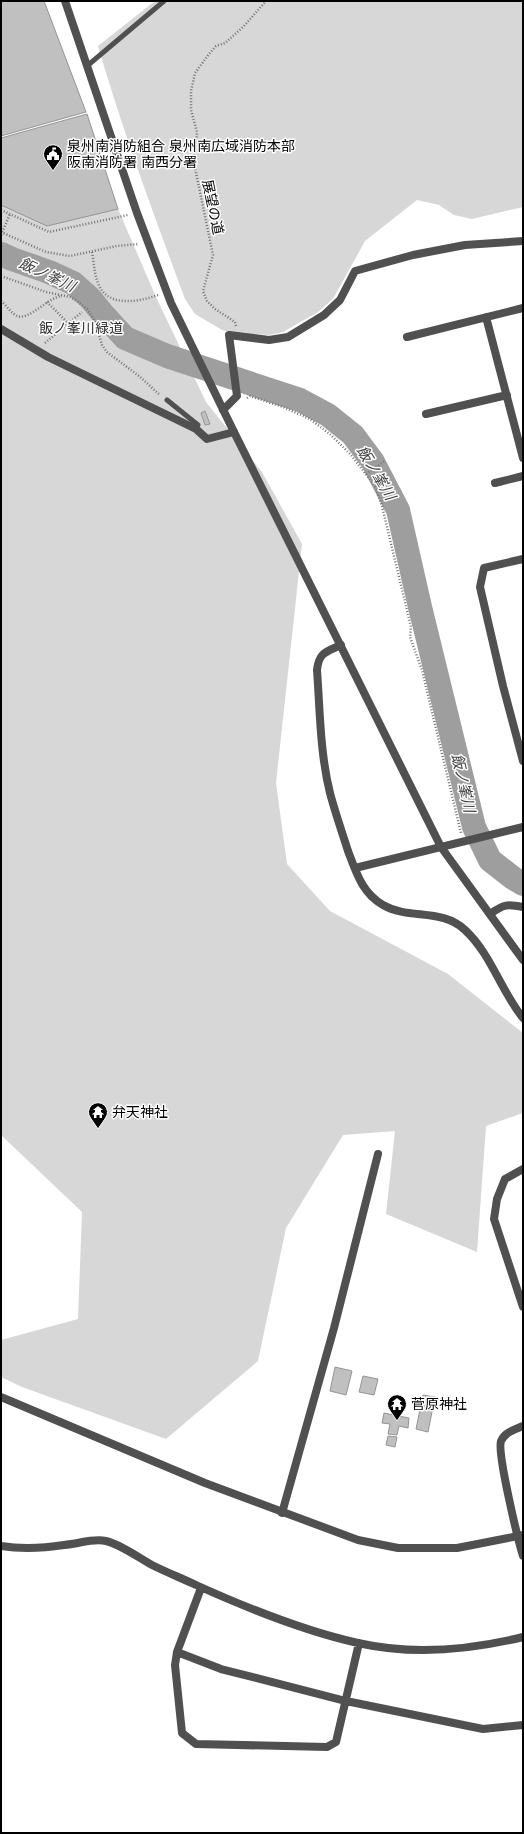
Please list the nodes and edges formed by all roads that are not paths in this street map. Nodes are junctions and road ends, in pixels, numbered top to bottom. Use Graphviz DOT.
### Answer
graph roads {
  1 [pos="65,1"];
  2 [pos="164,1"];
  3 [pos="87,66"];
  4 [pos="523,240"];
  5 [pos="523,308"];
  6 [pos="486,317"];
  7 [pos="1,329"];
  8 [pos="407,337"];
  9 [pos="507,395"];
  10 [pos="167,400"];
  11 [pos="223,410"];
  12 [pos="426,414"];
  13 [pos="196,429"];
  14 [pos="234,432"];
  15 [pos="523,458"];
  16 [pos="523,476"];
  17 [pos="495,484"];
  18 [pos="523,559"];
  19 [pos="341,645"];
  20 [pos="523,761"];
  21 [pos="523,827"];
  22 [pos="441,847"];
  23 [pos="355,868"];
  24 [pos="523,908"];
  25 [pos="490,914"];
  26 [pos="523,960"];
  27 [pos="523,1018"];
  28 [pos="378,1154"];
  29 [pos="523,1169"];
  30 [pos="523,1307"];
  31 [pos="1,1397"];
  32 [pos="523,1426"];
  33 [pos="282,1513"];
  34 [pos="520,1536"];
  35 [pos="1,1546"];
  36 [pos="523,1556"];
  37 [pos="201,1588"];
  38 [pos="523,1637"];
  39 [pos="359,1643"];
  40 [pos="177,1652"];
  41 [pos="346,1701"];
  42 [pos="523,1725"];
  1 -- 3 [label="street"];
  2 -- 3 [label="lane"];
  3 -- 11 [label="street"];
  4 -- 11 [label="street"];
  5 -- 6 [label="street"];
  6 -- 8 [label="street"];
  6 -- 9 [label="street"];
  7 -- 13 [label="street"];
  9 -- 12 [label="street"];
  9 -- 15 [label="street"];
  10 -- 13 [label="lane"];
  11 -- 14 [label="street"];
  13 -- 14 [label="street"];
  14 -- 19 [label="street"];
  16 -- 17 [label="street"];
  18 -- 20 [label="street"];
  19 -- 22 [label="street"];
  19 -- 23 [label="street"];
  21 -- 22 [label="street"];
  22 -- 23 [label="street"];
  22 -- 25 [label="street"];
  23 -- 27 [label="street"];
  24 -- 25 [label="street"];
  25 -- 26 [label="street"];
  28 -- 33 [label="street"];
  29 -- 30 [label="street"];
  31 -- 33 [label="street"];
  32 -- 34 [label="street"];
  33 -- 34 [label="street"];
  34 -- 36 [label="street"];
  35 -- 37 [label="street"];
  37 -- 39 [label="street"];
  37 -- 40 [label="street"];
  38 -- 39 [label="street"];
  39 -- 41 [label="street"];
  40 -- 41 [label="street"];
  40 -- 41 [label="street"];
  41 -- 42 [label="street"];
}
